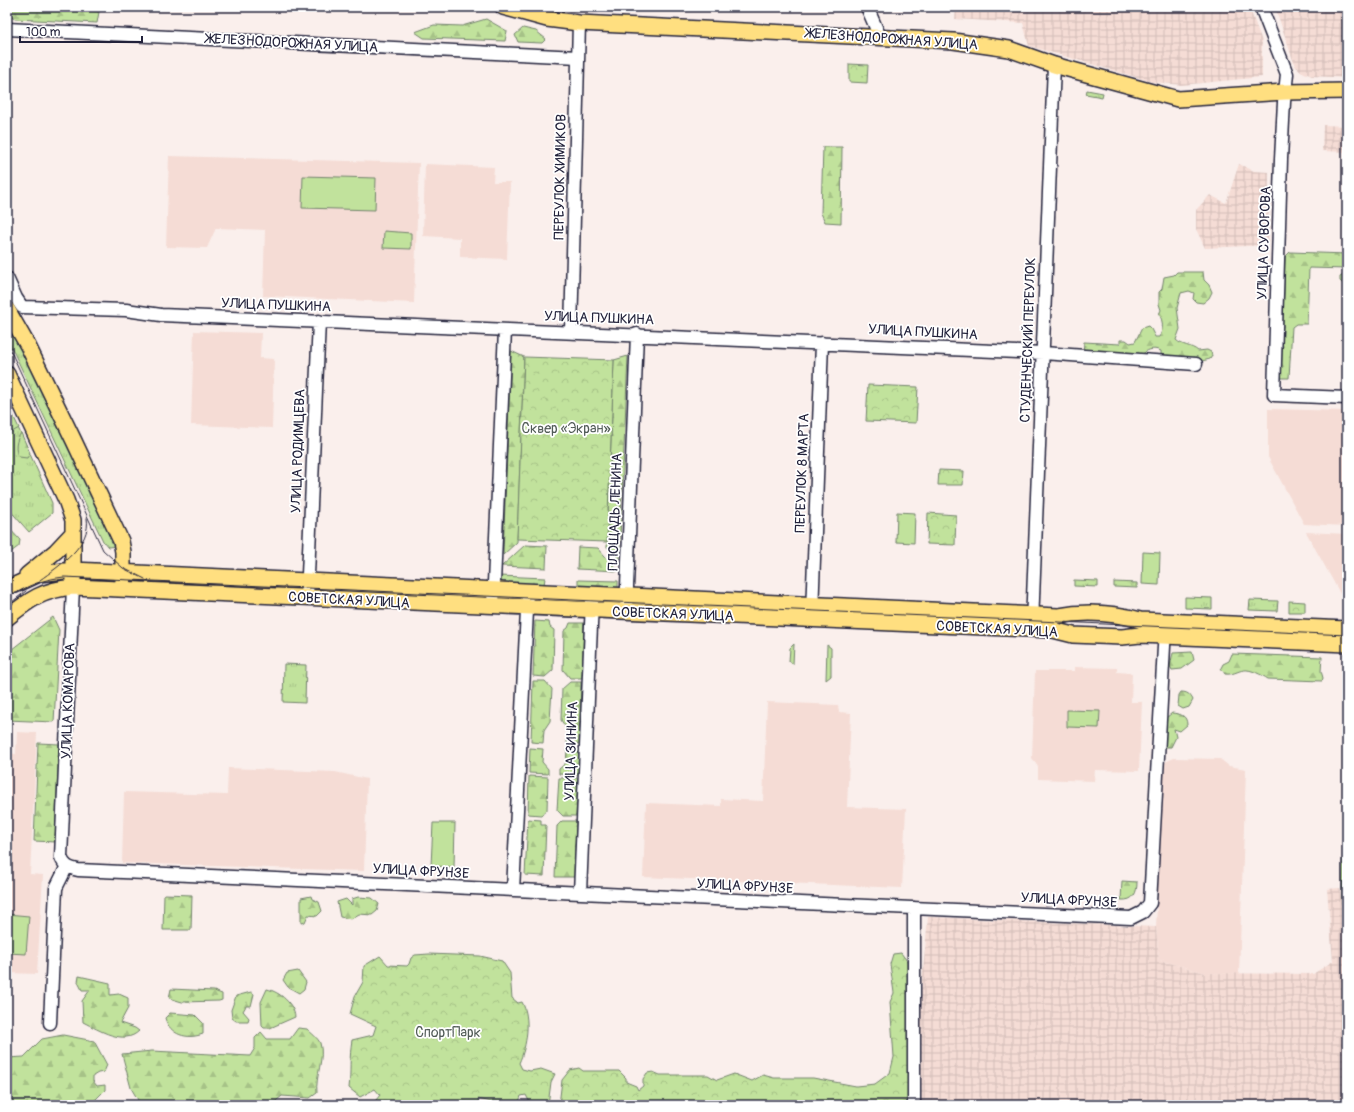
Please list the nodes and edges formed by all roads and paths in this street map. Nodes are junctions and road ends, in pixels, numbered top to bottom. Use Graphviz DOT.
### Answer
graph roads {
  1 [pos="503,7"];
  2 [pos="867,7"];
  3 [pos="1261,7"];
  4 [pos="579,23"];
  5 [pos="7,29"];
  6 [pos="880,37"];
  7 [pos="578,57"];
  8 [pos="1054,65"];
  9 [pos="1347,91"];
  10 [pos="1285,92"];
  11 [pos="7,278"];
  12 [pos="10,303"];
  13 [pos="319,321"];
  14 [pos="505,330"];
  15 [pos="571,332"];
  16 [pos="637,334"];
  17 [pos="822,343"];
  18 [pos="1043,353"];
  19 [pos="1196,364"];
  20 [pos="7,374"];
  21 [pos="1347,398"];
  22 [pos="72,527"];
  23 [pos="73,570"];
  24 [pos="123,572"];
  25 [pos="308,581"];
  26 [pos="11,588"];
  27 [pos="73,588"];
  28 [pos="122,590"];
  29 [pos="494,590"];
  30 [pos="528,591"];
  31 [pos="592,594"];
  32 [pos="626,596"];
  33 [pos="307,598"];
  34 [pos="812,605"];
  35 [pos="493,606"];
  36 [pos="528,607"];
  37 [pos="592,610"];
  38 [pos="626,612"];
  39 [pos="7,618"];
  40 [pos="812,620"];
  41 [pos="1032,622"];
  42 [pos="1165,628"];
  43 [pos="1347,628"];
  44 [pos="1347,644"];
  45 [pos="67,866"];
  46 [pos="513,890"];
  47 [pos="580,893"];
  48 [pos="914,908"];
  49 [pos="50,1023"];
  50 [pos="914,1105"];
  1 -- 4 [label="main road, ЖЕЛЕЗНОДОРОЖНАЯ УЛИЦА"];
  2 -- 6 [label="street"];
  3 -- 10 [label="street, УЛИЦА СУВОРОВА"];
  4 -- 6 [label="main road, ЖЕЛЕЗНОДОРОЖНАЯ УЛИЦА"];
  4 -- 7 [label="street, ПЕРЕУЛОК ХИМИКОВ"];
  5 -- 7 [label="street, ЖЕЛЕЗНОДОРОЖНАЯ УЛИЦА"];
  6 -- 8 [label="main road, ЖЕЛЕЗНОДОРОЖНАЯ УЛИЦА"];
  7 -- 15 [label="street, ПЕРЕУЛОК ХИМИКОВ"];
  8 -- 10 [label="main road, ЖЕЛЕЗНОДОРОЖНАЯ УЛИЦА"];
  8 -- 18 [label="street, СТУДЕНЧЕСКИЙ ПЕРЕУЛОК"];
  9 -- 10 [label="main road, ЖЕЛЕЗНОДОРОЖНАЯ УЛИЦА"];
  10 -- 21 [label="street, УЛИЦА СУВОРОВА"];
  11 -- 12 [label="street"];
  12 -- 13 [label="street, УЛИЦА ПУШКИНА"];
  12 -- 24 [label="main road"];
  13 -- 14 [label="street, УЛИЦА ПУШКИНА"];
  13 -- 25 [label="street, УЛИЦА РОДИМЦЕВА"];
  14 -- 15 [label="street, УЛИЦА ПУШКИНА"];
  14 -- 29 [label="street"];
  15 -- 16 [label="street, УЛИЦА ПУШКИНА"];
  16 -- 17 [label="street, УЛИЦА ПУШКИНА"];
  16 -- 32 [label="street, ПЛОЩАДЬ ЛЕНИНА"];
  17 -- 18 [label="street, УЛИЦА ПУШКИНА"];
  17 -- 34 [label="street, ПЕРЕУЛОК 8 МАРТА"];
  18 -- 19 [label="street, УЛИЦА ПУШКИНА"];
  18 -- 41 [label="street, СТУДЕНЧЕСКИЙ ПЕРЕУЛОК"];
  20 -- 22 [label="main road, УЛИЦА КОМАРОВА"];
  22 -- 23 [label="main road, УЛИЦА КОМАРОВА"];
  22 -- 26 [label="main road, СОВЕТСКАЯ УЛИЦА"];
  23 -- 24 [label="main road, СОВЕТСКАЯ УЛИЦА"];
  23 -- 26 [label="main road, СОВЕТСКАЯ УЛИЦА"];
  23 -- 27 [label="main road, УЛИЦА КОМАРОВА"];
  24 -- 25 [label="main road, СОВЕТСКАЯ УЛИЦА"];
  24 -- 28 [label="main road"];
  25 -- 29 [label="main road, СОВЕТСКАЯ УЛИЦА"];
  25 -- 33 [label="street, УЛИЦА РОДИМЦЕВА"];
  27 -- 28 [label="main road, СОВЕТСКАЯ УЛИЦА"];
  27 -- 39 [label="main road, СОВЕТСКАЯ УЛИЦА"];
  27 -- 45 [label="street, УЛИЦА КОМАРОВА"];
  28 -- 33 [label="main road, СОВЕТСКАЯ УЛИЦА"];
  29 -- 30 [label="main road, СОВЕТСКАЯ УЛИЦА"];
  29 -- 35 [label="street"];
  30 -- 31 [label="main road, СОВЕТСКАЯ УЛИЦА"];
  30 -- 36 [label="street"];
  31 -- 32 [label="main road, СОВЕТСКАЯ УЛИЦА"];
  31 -- 37 [label="street, УЛИЦА ЗИНИНА"];
  32 -- 34 [label="main road, СОВЕТСКАЯ УЛИЦА"];
  32 -- 38 [label="street, ПЛОЩАДЬ ЛЕНИНА"];
  33 -- 35 [label="main road, СОВЕТСКАЯ УЛИЦА"];
  34 -- 40 [label="street, ПЕРЕУЛОК 8 МАРТА"];
  34 -- 41 [label="main road, СОВЕТСКАЯ УЛИЦА"];
  35 -- 36 [label="main road, СОВЕТСКАЯ УЛИЦА"];
  36 -- 37 [label="main road, СОВЕТСКАЯ УЛИЦА"];
  36 -- 46 [label="street"];
  37 -- 38 [label="main road, СОВЕТСКАЯ УЛИЦА"];
  37 -- 47 [label="street, УЛИЦА ЗИНИНА"];
  38 -- 40 [label="main road, СОВЕТСКАЯ УЛИЦА"];
  40 -- 41 [label="main road, СОВЕТСКАЯ УЛИЦА"];
  41 -- 42 [label="main road, СОВЕТСКАЯ УЛИЦА"];
  41 -- 42 [label="main road, СОВЕТСКАЯ УЛИЦА"];
  42 -- 43 [label="main road, СОВЕТСКАЯ УЛИЦА"];
  42 -- 44 [label="main road, СОВЕТСКАЯ УЛИЦА"];
  42 -- 48 [label="street, УЛИЦА ФРУНЗЕ"];
  45 -- 46 [label="street, УЛИЦА ФРУНЗЕ"];
  45 -- 49 [label="street"];
  46 -- 47 [label="street, УЛИЦА ФРУНЗЕ"];
  47 -- 48 [label="street, УЛИЦА ФРУНЗЕ"];
  48 -- 50 [label="street"];
}
